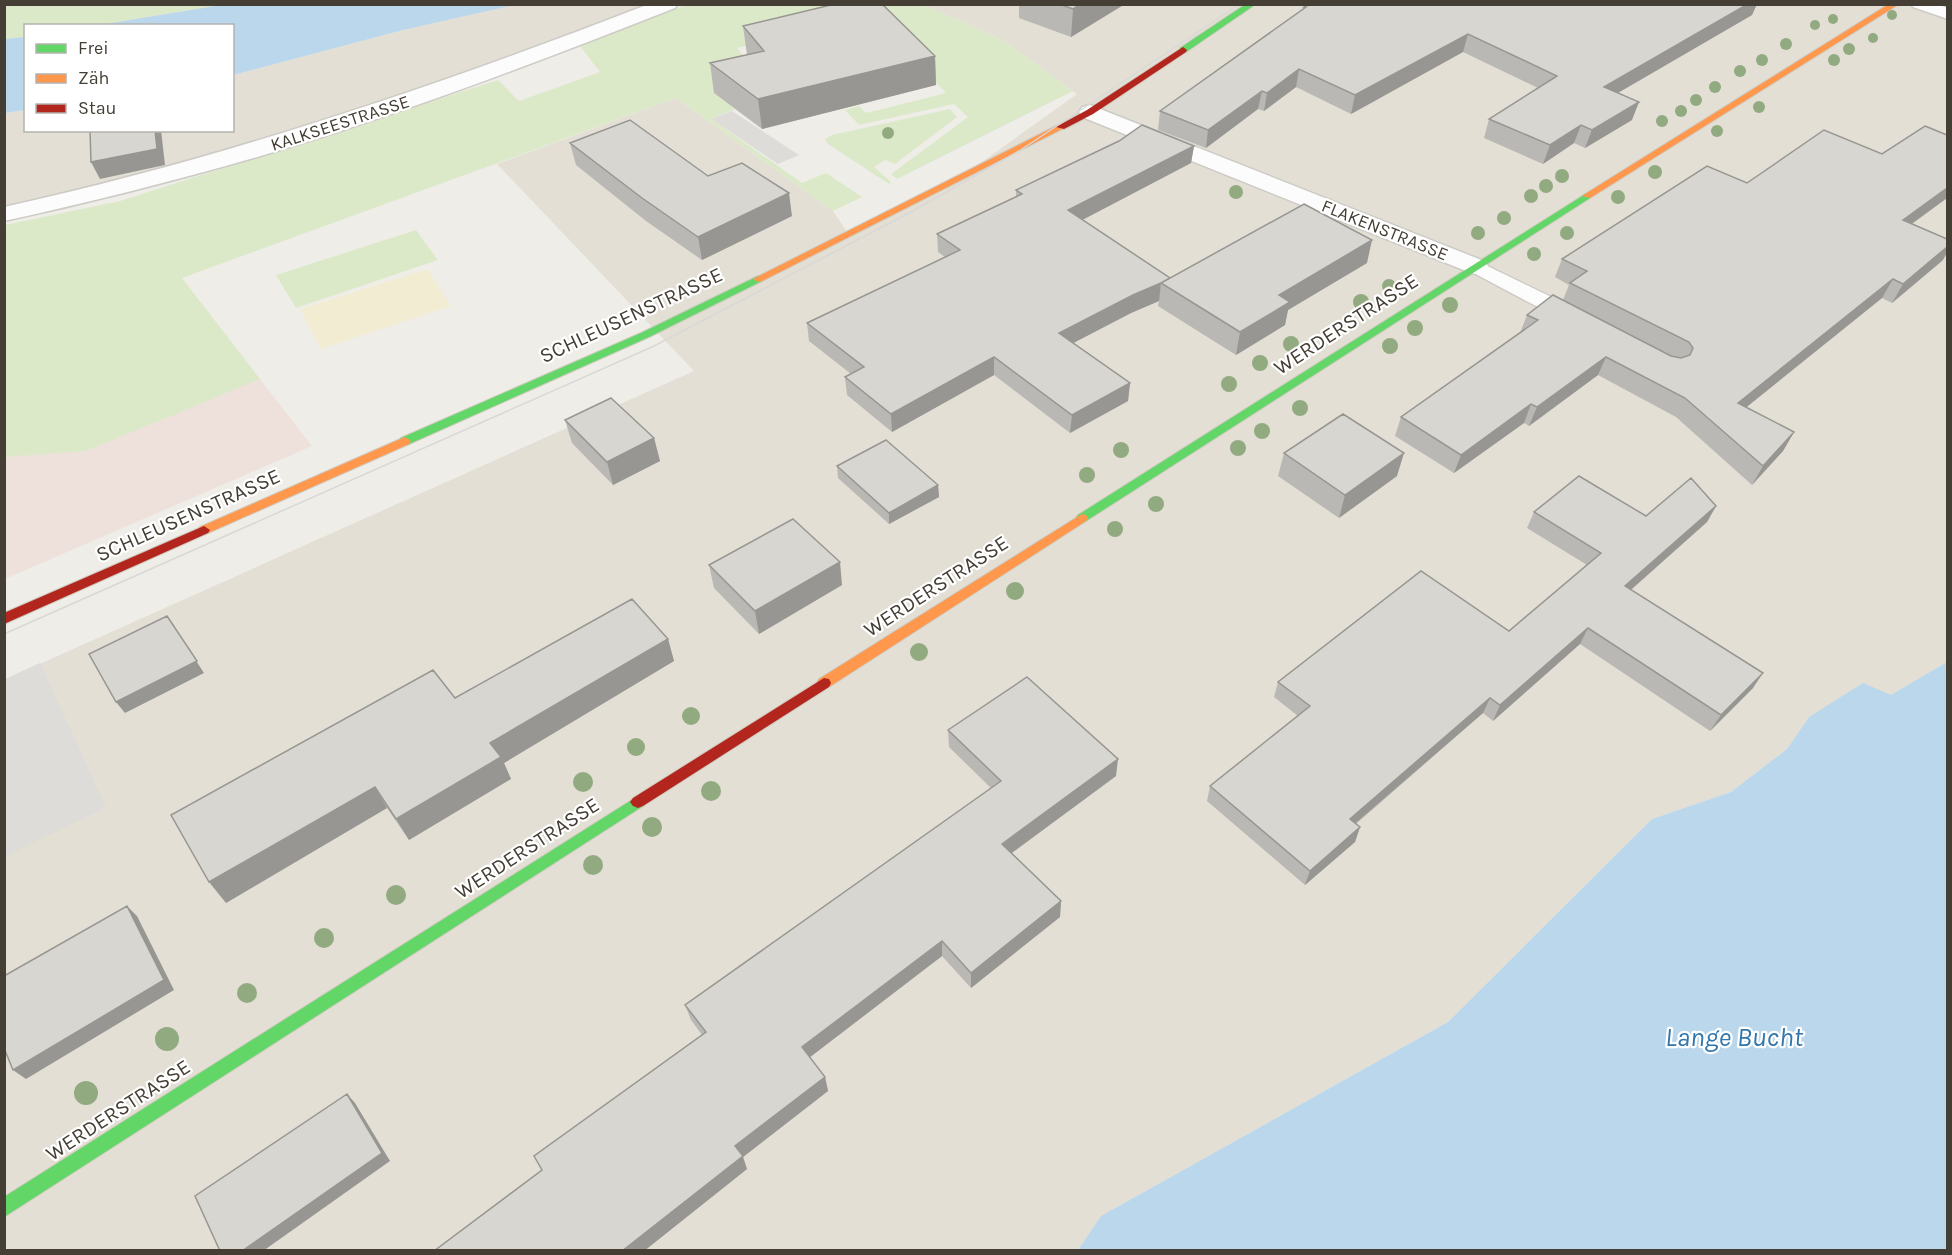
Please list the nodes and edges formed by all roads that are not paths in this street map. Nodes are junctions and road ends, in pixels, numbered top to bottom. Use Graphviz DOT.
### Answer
graph roads {
  1 [pos="668,4"];
  2 [pos="1252,4"];
  3 [pos="1895,4"];
  4 [pos="1919,4"];
  5 [pos="1947,14"];
  6 [pos="1090,112"];
  7 [pos="4,214"];
  8 [pos="1475,266"];
  9 [pos="1600,331"];
  10 [pos="4,619"];
  11 [pos="4,1208"];
  1 -- 7 [label="street, KALKSEESTRASSE"];
  2 -- 6 [label="street, SCHLEUSENSTRASSE"];
  3 -- 8 [label="street, WERDERSTRASSE"];
  4 -- 5 [label="lane"];
  6 -- 8 [label="street, FLAKENSTRASSE"];
  6 -- 10 [label="street, SCHLEUSENSTRASSE"];
  8 -- 9 [label="lane, FLAKENSTRASSE"];
  8 -- 11 [label="street, WERDERSTRASSE"];
}
